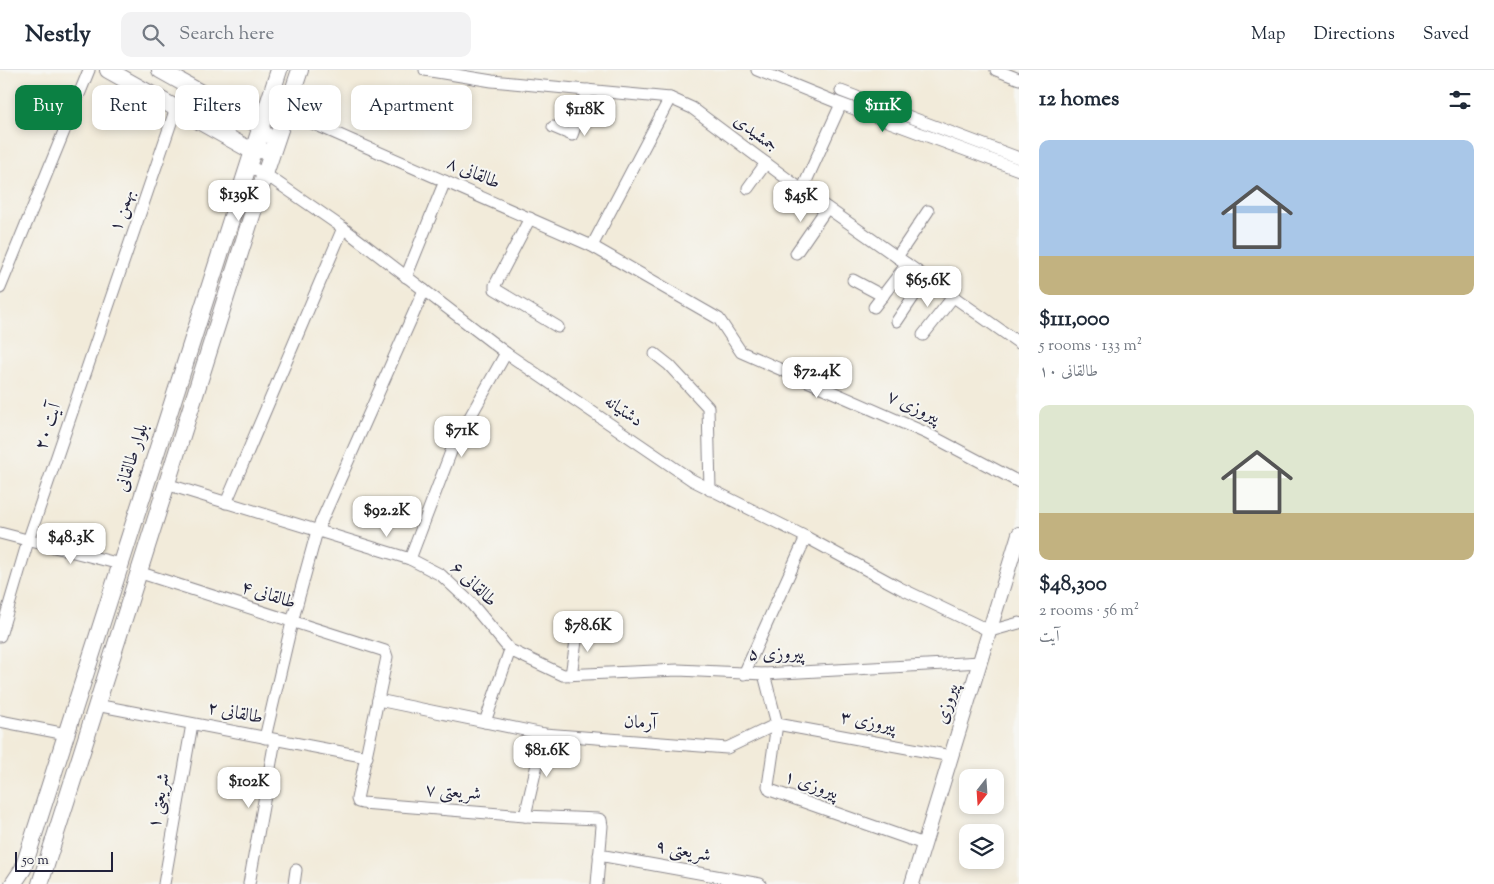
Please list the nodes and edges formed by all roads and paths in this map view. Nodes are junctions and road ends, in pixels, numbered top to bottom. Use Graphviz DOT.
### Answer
graph roads {
  1 [pos="89,70"];
  2 [pos="108,70"];
  3 [pos="160,70"];
  4 [pos="300,70"];
  5 [pos="425,70"];
  6 [pos="757,70"];
  7 [pos="996,70"];
  8 [pos="181,75"];
  9 [pos="276,78"];
  10 [pos="1019,80"];
  11 [pos="196,85"];
  12 [pos="296,85"];
  13 [pos="588,90"];
  14 [pos="841,91"];
  15 [pos="670,98"];
  16 [pos="841,104"];
  17 [pos="175,107"];
  18 [pos="175,111"];
  19 [pos="260,126"];
  20 [pos="553,127"];
  21 [pos="215,130"];
  22 [pos="236,130"];
  23 [pos="280,130"];
  24 [pos="327,130"];
  25 [pos="229,138"];
  26 [pos="274,149"];
  27 [pos="250,158"];
  28 [pos="1019,158"];
  29 [pos="766,163"];
  30 [pos="1019,170"];
  31 [pos="265,174"];
  32 [pos="444,181"];
  33 [pos="748,188"];
  34 [pos="802,190"];
  35 [pos="827,208"];
  36 [pos="928,212"];
  37 [pos="530,218"];
  38 [pos="343,228"];
  39 [pos="224,239"];
  40 [pos="243,244"];
  41 [pos="592,246"];
  42 [pos="796,253"];
  43 [pos="898,257"];
  44 [pos="907,264"];
  45 [pos="643,275"];
  46 [pos="406,277"];
  47 [pos="926,278"];
  48 [pos="853,280"];
  49 [pos="0,288"];
  50 [pos="424,290"];
  51 [pos="883,296"];
  52 [pos="953,297"];
  53 [pos="874,307"];
  54 [pos="897,321"];
  55 [pos="102,324"];
  56 [pos="558,327"];
  57 [pos="923,335"];
  58 [pos="1019,343"];
  59 [pos="506,353"];
  60 [pos="655,354"];
  61 [pos="1019,482"];
  62 [pos="166,484"];
  63 [pos="710,490"];
  64 [pos="226,503"];
  65 [pos="317,531"];
  66 [pos="0,532"];
  67 [pos="1019,534"];
  68 [pos="806,537"];
  69 [pos="28,541"];
  70 [pos="410,559"];
  71 [pos="120,564"];
  72 [pos="138,572"];
  73 [pos="292,622"];
  74 [pos="1019,623"];
  75 [pos="578,628"];
  76 [pos="990,631"];
  77 [pos="1,633"];
  78 [pos="510,650"];
  79 [pos="981,662"];
  80 [pos="571,674"];
  81 [pos="744,674"];
  82 [pos="764,674"];
  83 [pos="378,700"];
  84 [pos="96,706"];
  85 [pos="0,721"];
  86 [pos="485,722"];
  87 [pos="192,724"];
  88 [pos="778,724"];
  89 [pos="66,734"];
  90 [pos="544,734"];
  91 [pos="270,739"];
  92 [pos="951,756"];
  93 [pos="367,757"];
  94 [pos="525,816"];
  95 [pos="924,844"];
  96 [pos="599,855"];
  97 [pos="296,870"];
  98 [pos="14,884"];
  99 [pos="40,884"];
  100 [pos="164,884"];
  101 [pos="249,884"];
  102 [pos="294,884"];
  103 [pos="597,884"];
  104 [pos="760,884"];
  105 [pos="912,884"];
  1 -- 49 [label="street"];
  2 -- 17 [label="main road"];
  3 -- 8 [label="main road"];
  4 -- 12 [label="main road"];
  5 -- 13 [label="street, جمشیدی"];
  6 -- 16 [label="street"];
  7 -- 10 [label="street"];
  8 -- 11 [label="main road"];
  9 -- 19 [label="main road, بلوار طالقانی"];
  13 -- 15 [label="street, جمشیدی"];
  13 -- 20 [label="street"];
  14 -- 28 [label="street"];
  15 -- 29 [label="street, جمشیدی"];
  15 -- 41 [label="street"];
  16 -- 30 [label="street"];
  16 -- 34 [label="street"];
  18 -- 55 [label="street, بهمن ۱"];
  19 -- 26 [label="main road"];
  19 -- 27 [label="main road, بلوار طالقانی"];
  21 -- 25 [label="main road"];
  22 -- 25 [label="main road"];
  23 -- 26 [label="main road"];
  24 -- 32 [label="street, طالقانی ۸"];
  25 -- 27 [label="main road"];
  26 -- 27 [label="main road"];
  26 -- 31 [label="main road"];
  27 -- 31 [label="street, دشتیانه"];
  27 -- 39 [label="main road, بلوار طالقانی"];
  29 -- 33 [label="street"];
  29 -- 34 [label="street, جمشیدی"];
  31 -- 38 [label="street, دشتیانه"];
  31 -- 40 [label="main road"];
  32 -- 37 [label="street, طالقانی ۸"];
  32 -- 46 [label="street"];
  34 -- 35 [label="street, جمشیدی"];
  35 -- 42 [label="street"];
  35 -- 43 [label="street, جمشیدی"];
  36 -- 43 [label="street"];
  37 -- 41 [label="street, طالقانی ۸"];
  37 -- 56 [label="street"];
  38 -- 46 [label="street, دشتیانه"];
  38 -- 64 [label="street"];
  39 -- 40 [label="main road"];
  39 -- 71 [label="main road, بلوار طالقانی"];
  40 -- 62 [label="main road"];
  41 -- 45 [label="street, طالقانی ۸"];
  43 -- 44 [label="street, جمشیدی"];
  44 -- 47 [label="street, جمشیدی"];
  44 -- 51 [label="street"];
  45 -- 61 [label="street, پیروزی ۷"];
  46 -- 50 [label="street, دشتیانه"];
  47 -- 52 [label="street, جمشیدی"];
  47 -- 54 [label="street"];
  48 -- 51 [label="street"];
  50 -- 59 [label="street, دشتیانه"];
  50 -- 65 [label="street"];
  51 -- 53 [label="street"];
  52 -- 57 [label="street"];
  52 -- 58 [label="street, جمشیدی"];
  55 -- 69 [label="street, آیت ۲۰"];
  59 -- 63 [label="street, دشتیانه"];
  59 -- 70 [label="street"];
  60 -- 63 [label="street"];
  62 -- 64 [label="street, طالقانی ۶"];
  62 -- 72 [label="main road"];
  63 -- 68 [label="street, دشتیانه"];
  64 -- 65 [label="street, طالقانی ۶"];
  65 -- 70 [label="street, طالقانی ۶"];
  65 -- 73 [label="street"];
  66 -- 69 [label="street"];
  67 -- 76 [label="street, پیروزی"];
  68 -- 76 [label="street, دشتیانه"];
  68 -- 81 [label="street"];
  69 -- 71 [label="street"];
  69 -- 77 [label="street, آیت ۲۰"];
  70 -- 78 [label="street, طالقانی ۶"];
  71 -- 89 [label="main road, بلوار طالقانی"];
  72 -- 73 [label="street, طالقانی ۴"];
  72 -- 84 [label="main road"];
  73 -- 83 [label="street, طالقانی ۴"];
  73 -- 91 [label="street"];
  74 -- 76 [label="street"];
  75 -- 80 [label="street"];
  76 -- 79 [label="street, پیروزی"];
  78 -- 80 [label="street, طالقانی ۶"];
  78 -- 86 [label="street"];
  79 -- 82 [label="street, پیروزی ۵"];
  79 -- 92 [label="street, پیروزی"];
  80 -- 81 [label="street, پیروزی ۵"];
  81 -- 82 [label="street, پیروزی ۵"];
  82 -- 88 [label="street, پیروزی ۱"];
  83 -- 86 [label="street, آرمان"];
  83 -- 93 [label="street"];
  84 -- 87 [label="street, طالقانی ۲"];
  84 -- 99 [label="main road"];
  85 -- 89 [label="street"];
  86 -- 90 [label="street, آرمان"];
  87 -- 91 [label="street, طالقانی ۲"];
  87 -- 100 [label="street, شریعتی ۱"];
  88 -- 90 [label="street, آرمان"];
  88 -- 92 [label="street, پیروزی ۳"];
  88 -- 95 [label="street, پیروزی ۱"];
  89 -- 98 [label="main road, بلوار طالقانی"];
  90 -- 94 [label="street"];
  91 -- 93 [label="street, طالقانی ۲"];
  91 -- 101 [label="street"];
  92 -- 95 [label="street, پیروزی"];
  93 -- 94 [label="street, شریعتی ۷"];
  94 -- 96 [label="street, شریعتی ۷"];
  95 -- 105 [label="street, پیروزی"];
  96 -- 103 [label="street, شریعتی ۷"];
  96 -- 104 [label="street, شریعتی ۹"];
  97 -- 102 [label="street"];
}
